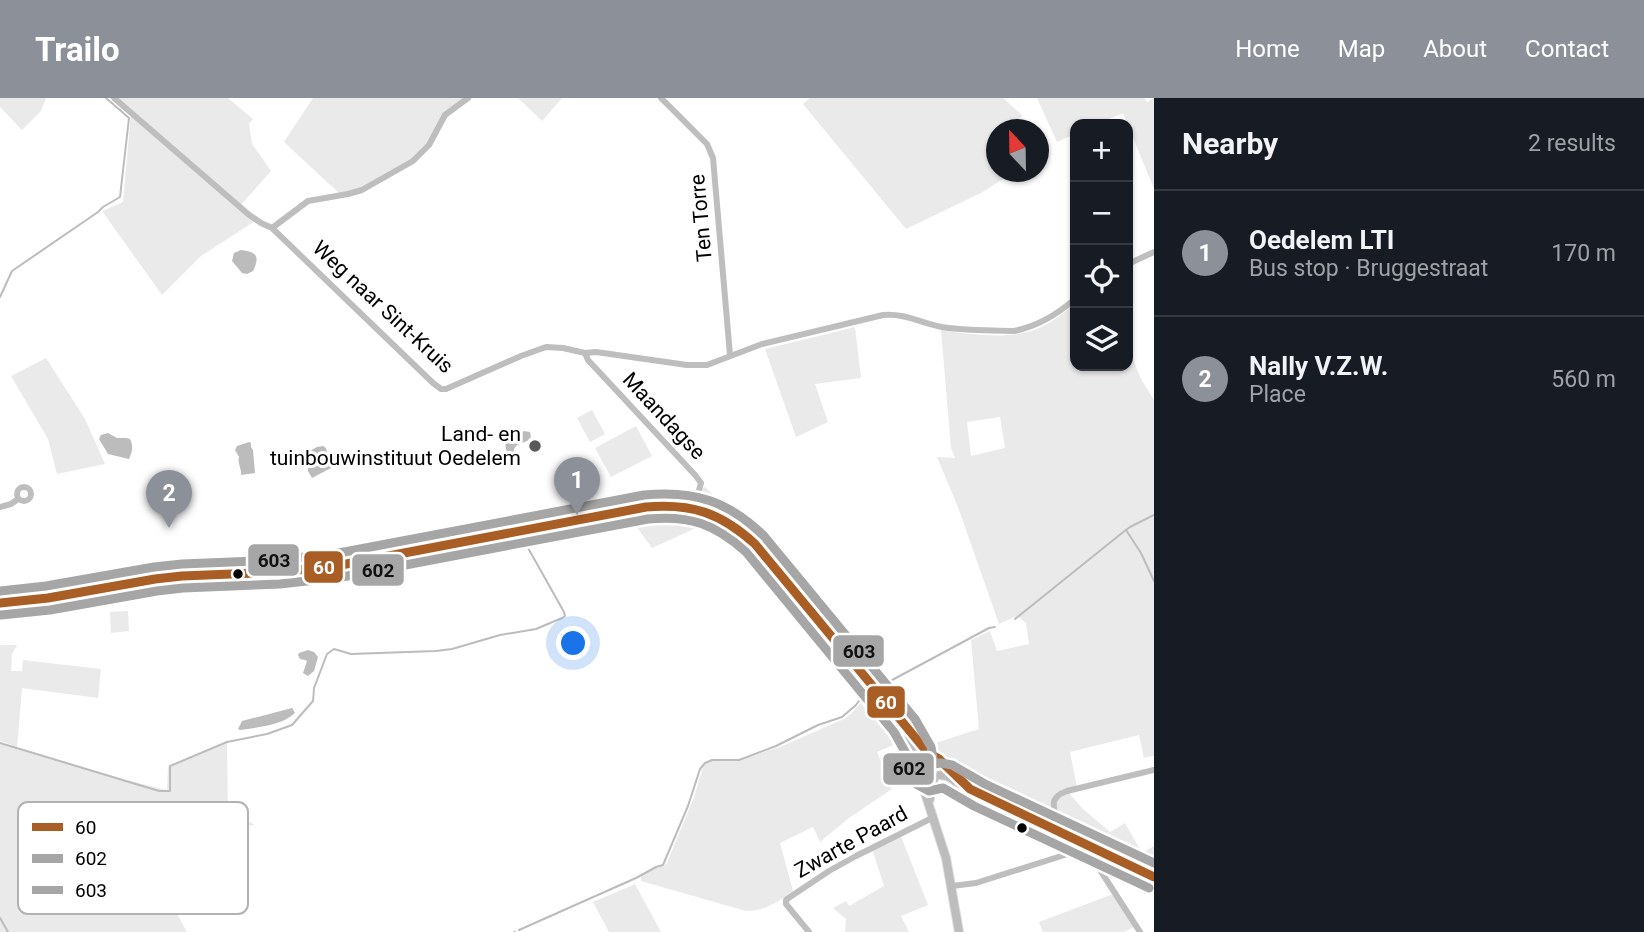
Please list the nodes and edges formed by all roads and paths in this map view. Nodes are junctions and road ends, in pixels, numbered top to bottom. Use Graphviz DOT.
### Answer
graph roads {
  1 [pos="114,98"];
  2 [pos="468,98"];
  3 [pos="661,98"];
  4 [pos="272,228"];
  5 [pos="1154,252"];
  6 [pos="1133,262"];
  7 [pos="1070,303"];
  8 [pos="585,353"];
  9 [pos="730,355"];
  10 [pos="18,499"];
  11 [pos="0,507"];
  12 [pos="694,508"];
  13 [pos="0,603"];
  14 [pos="911,735"];
  15 [pos="931,757"];
  16 [pos="922,764"];
  17 [pos="943,766"];
  18 [pos="1154,770"];
  19 [pos="933,776"];
  20 [pos="970,789"];
  21 [pos="933,817"];
  22 [pos="1055,830"];
  23 [pos="1154,877"];
  24 [pos="951,886"];
  25 [pos="959,930"];
  26 [pos="809,932"];
  27 [pos="1140,932"];
  1 -- 4 [label="street, Weg naar Sint-Kruis"];
  2 -- 4 [label="street"];
  3 -- 9 [label="street, Ten Torre"];
  4 -- 8 [label="street, Weg naar Sint-Kruis"];
  5 -- 6 [label="street"];
  7 -- 9 [label="street, Weg naar Sint-Kruis"];
  8 -- 9 [label="street, Weg naar Sint-Kruis"];
  8 -- 12 [label="street, Maandagse"];
  10 -- 11 [label="street"];
  12 -- 13 [label="main road"];
  12 -- 14 [label="main road"];
  14 -- 15 [label="main road"];
  14 -- 16 [label="main road"];
  15 -- 16 [label="main road"];
  15 -- 17 [label="main road"];
  16 -- 19 [label="main road"];
  17 -- 19 [label="main road"];
  17 -- 20 [label="main road"];
  18 -- 22 [label="street"];
  19 -- 20 [label="main road"];
  19 -- 21 [label="main road"];
  20 -- 22 [label="main road"];
  21 -- 24 [label="main road"];
  21 -- 26 [label="street, Zwarte Paard"];
  22 -- 23 [label="main road"];
  24 -- 25 [label="main road"];
  24 -- 27 [label="street"];
}
